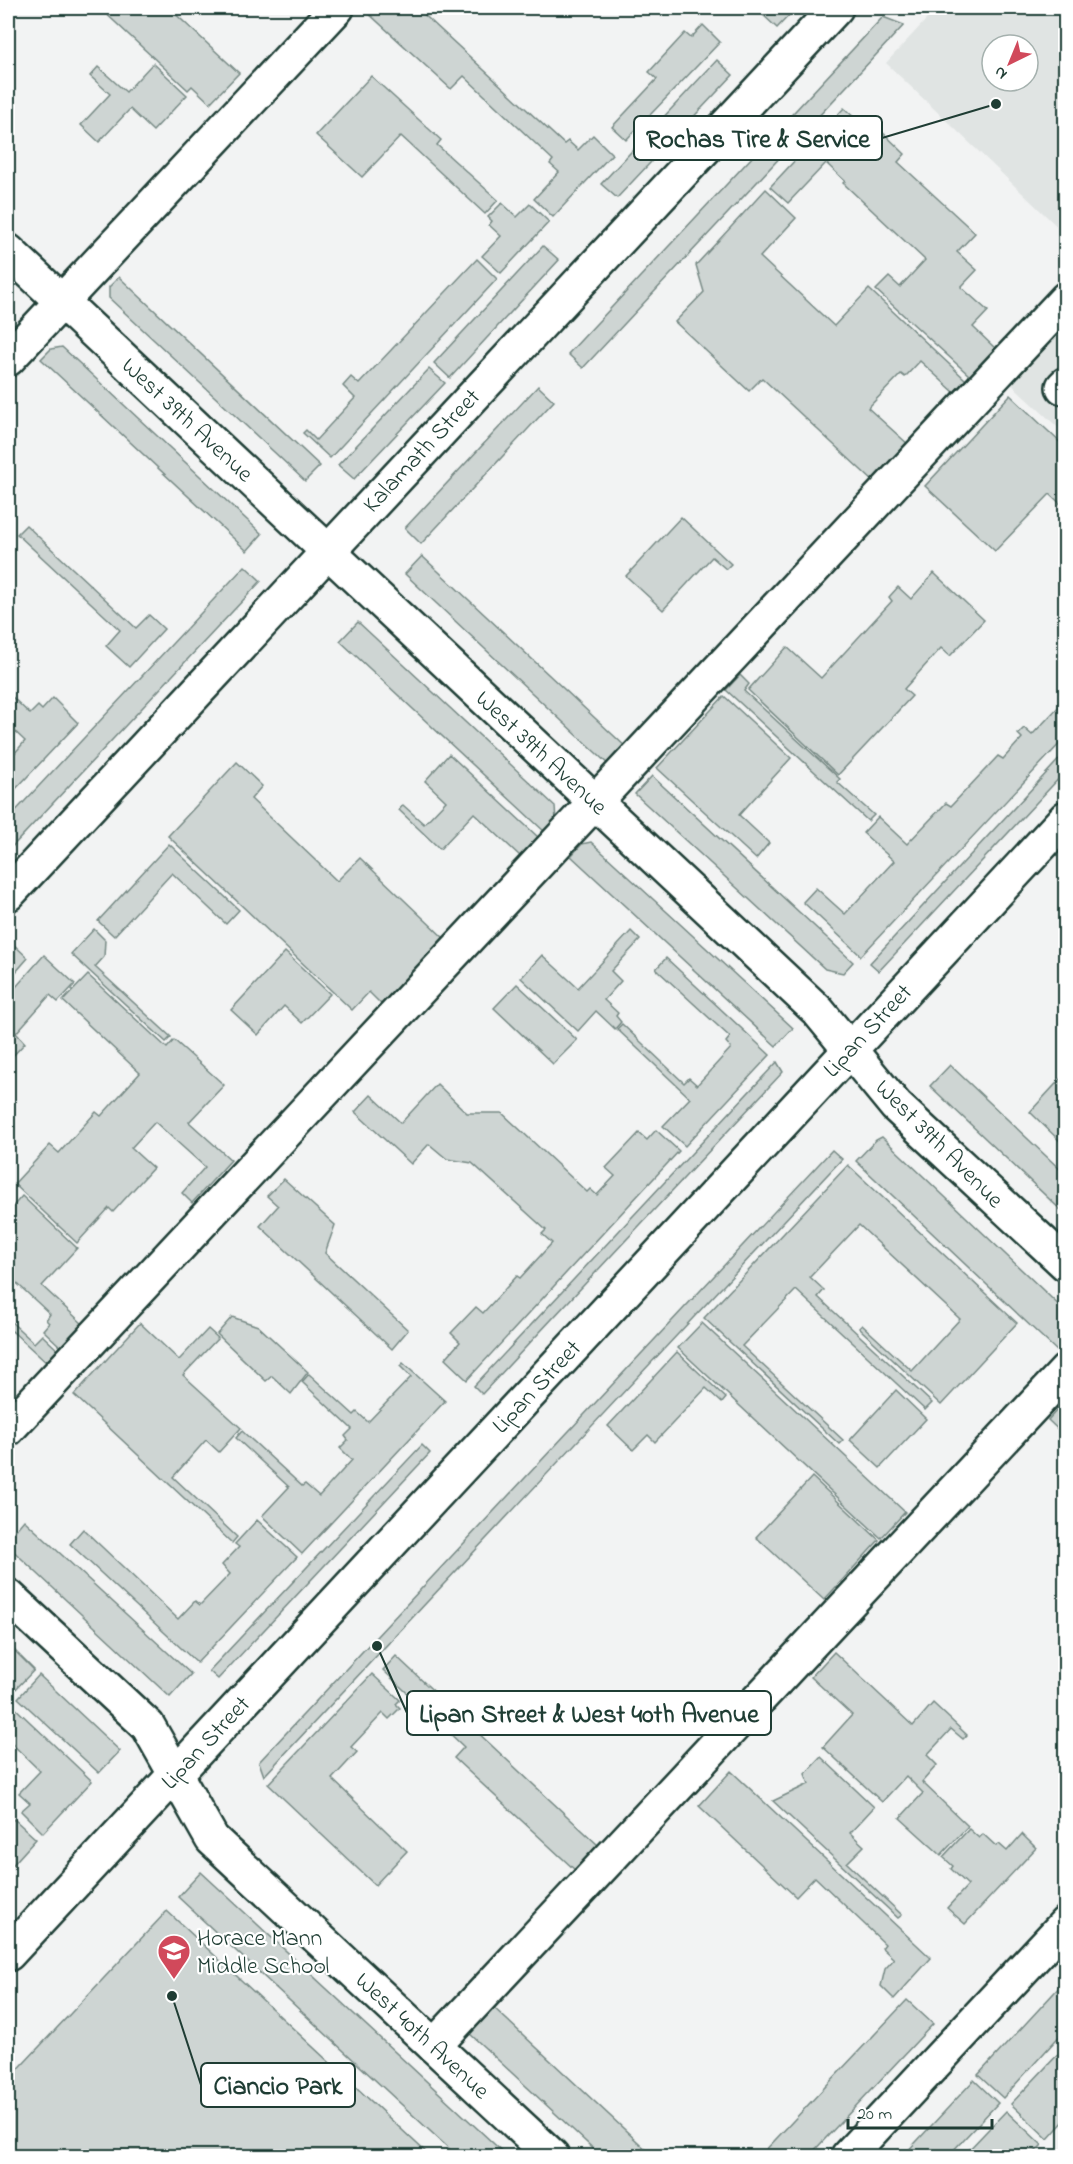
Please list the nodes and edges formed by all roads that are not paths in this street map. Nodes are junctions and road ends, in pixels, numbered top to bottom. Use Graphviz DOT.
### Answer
graph roads {
  1 [pos="337,8"];
  2 [pos="836,8"];
  3 [pos="8,251"];
  4 [pos="61,301"];
  5 [pos="1063,308"];
  6 [pos="8,359"];
  7 [pos="328,551"];
  8 [pos="595,802"];
  9 [pos="1065,818"];
  10 [pos="8,894"];
  11 [pos="850,1049"];
  12 [pos="1065,1264"];
  13 [pos="1065,1371"];
  14 [pos="8,1429"];
  15 [pos="8,1596"];
  16 [pos="176,1774"];
  17 [pos="1065,1923"];
  18 [pos="8,1954"];
  19 [pos="434,2046"];
  20 [pos="552,2157"];
  21 [pos="848,2157"];
  1 -- 4 [label="street"];
  2 -- 7 [label="street, Kalamath Street"];
  3 -- 4 [label="street, West 39th Avenue"];
  4 -- 6 [label="street"];
  4 -- 7 [label="street, West 39th Avenue"];
  5 -- 8 [label="street"];
  7 -- 8 [label="street, West 39th Avenue"];
  7 -- 10 [label="street, Kalamath Street"];
  8 -- 11 [label="street, West 39th Avenue"];
  8 -- 14 [label="street"];
  9 -- 11 [label="street, Lipan Street"];
  11 -- 12 [label="street, West 39th Avenue"];
  11 -- 16 [label="street, Lipan Street"];
  13 -- 19 [label="street"];
  15 -- 16 [label="street, West 40th Avenue"];
  16 -- 18 [label="street, Lipan Street"];
  16 -- 19 [label="street, West 40th Avenue"];
  17 -- 21 [label="street"];
  19 -- 20 [label="street, West 40th Avenue"];
}
